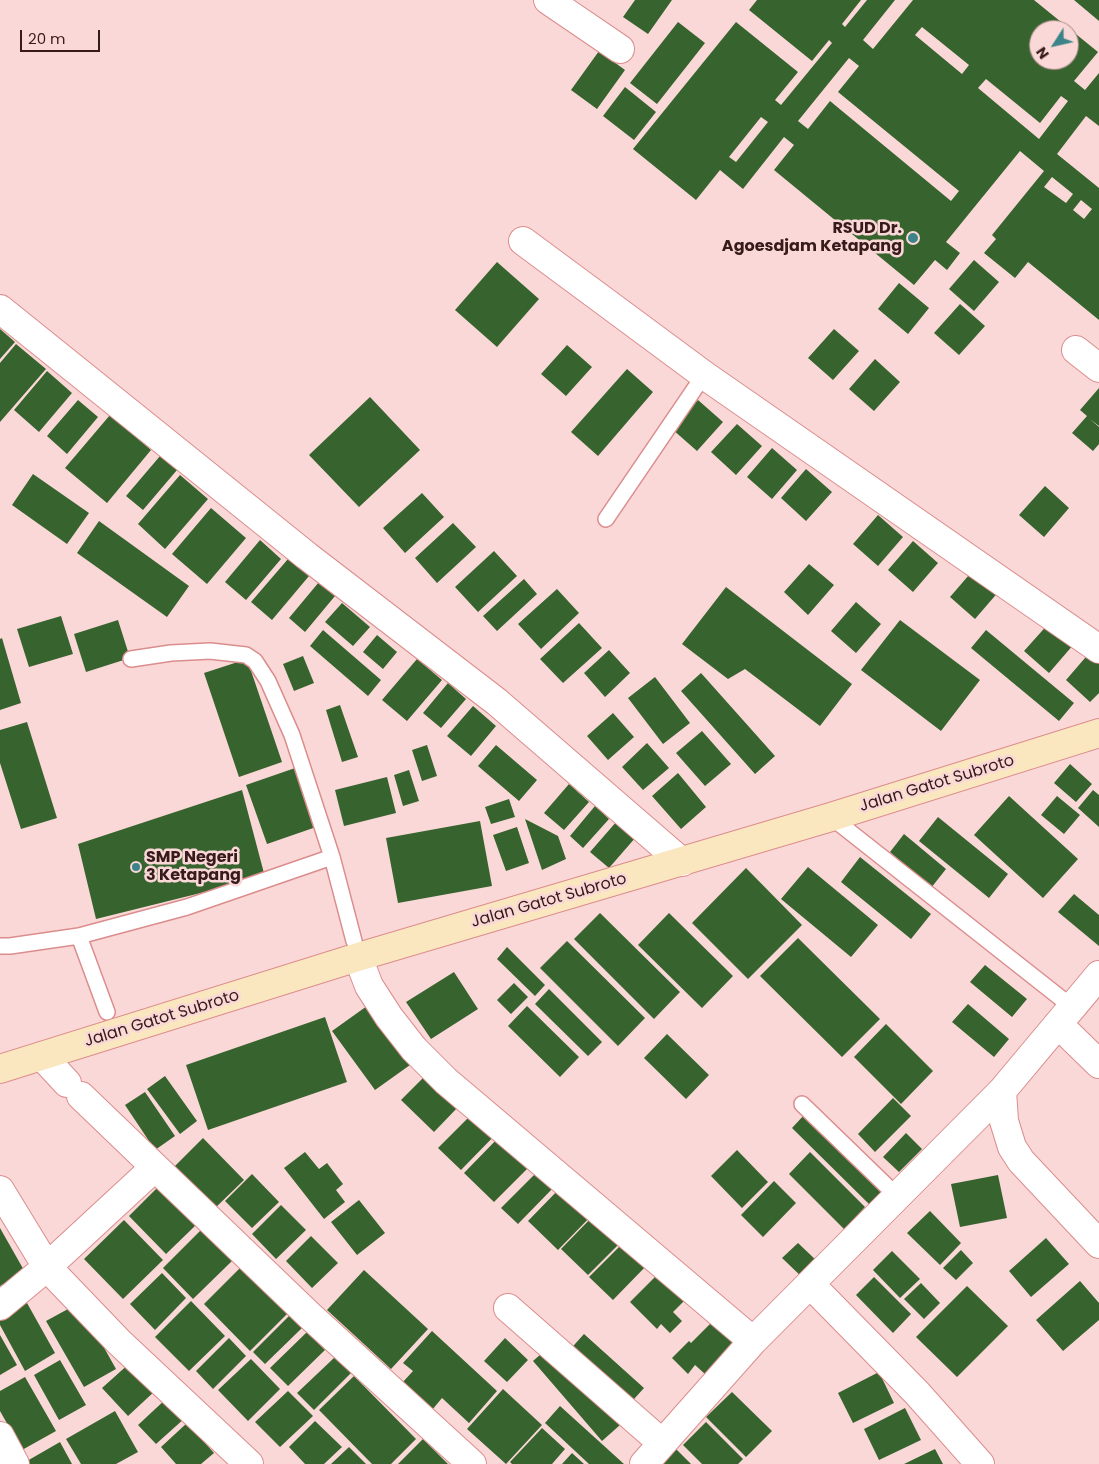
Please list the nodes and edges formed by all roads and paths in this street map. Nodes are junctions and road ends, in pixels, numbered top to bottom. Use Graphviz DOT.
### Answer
graph roads {
  1 [pos="548,0"];
  2 [pos="620,49"];
  3 [pos="523,241"];
  4 [pos="0,309"];
  5 [pos="1076,350"];
  6 [pos="1099,368"];
  7 [pos="704,375"];
  8 [pos="606,519"];
  9 [pos="1099,649"];
  10 [pos="131,659"];
  11 [pos="1099,733"];
  12 [pos="831,817"];
  13 [pos="332,857"];
  14 [pos="682,862"];
  15 [pos="79,936"];
  16 [pos="0,946"];
  17 [pos="356,951"];
  18 [pos="1099,975"];
  19 [pos="1065,1015"];
  20 [pos="112,1024"];
  21 [pos="42,1056"];
  22 [pos="1099,1064"];
  23 [pos="0,1069"];
  24 [pos="1002,1092"];
  25 [pos="802,1104"];
  26 [pos="154,1168"];
  27 [pos="0,1190"];
  28 [pos="897,1196"];
  29 [pos="1099,1244"];
  30 [pos="47,1266"];
  31 [pos="810,1284"];
  32 [pos="0,1306"];
  33 [pos="508,1308"];
  34 [pos="753,1341"];
  35 [pos="0,1436"];
  36 [pos="662,1443"];
  37 [pos="16,1464"];
  38 [pos="249,1464"];
  39 [pos="472,1464"];
  40 [pos="644,1464"];
  41 [pos="980,1464"];
  1 -- 2 [label="street"];
  3 -- 7 [label="street"];
  4 -- 14 [label="street"];
  5 -- 6 [label="street"];
  7 -- 8 [label="lane"];
  7 -- 9 [label="street"];
  10 -- 13 [label="lane"];
  11 -- 12 [label="street, Jalan Gatot Subroto"];
  12 -- 14 [label="street, Jalan Gatot Subroto"];
  12 -- 19 [label="lane"];
  13 -- 15 [label="lane"];
  13 -- 17 [label="lane"];
  14 -- 17 [label="street, Jalan Gatot Subroto"];
  15 -- 16 [label="lane"];
  15 -- 20 [label="lane"];
  17 -- 20 [label="street, Jalan Gatot Subroto"];
  17 -- 34 [label="street"];
  18 -- 19 [label="street"];
  19 -- 22 [label="street"];
  19 -- 24 [label="street"];
  20 -- 21 [label="street, Jalan Gatot Subroto"];
  21 -- 23 [label="street, Jalan Gatot Subroto"];
  21 -- 26 [label="street"];
  24 -- 28 [label="street"];
  24 -- 29 [label="street"];
  25 -- 28 [label="lane"];
  26 -- 30 [label="street"];
  26 -- 39 [label="street"];
  27 -- 30 [label="street"];
  28 -- 31 [label="street"];
  30 -- 32 [label="street"];
  30 -- 38 [label="street"];
  31 -- 34 [label="street"];
  31 -- 41 [label="street"];
  33 -- 36 [label="street"];
  34 -- 36 [label="street"];
  35 -- 37 [label="street"];
  36 -- 40 [label="street"];
}
